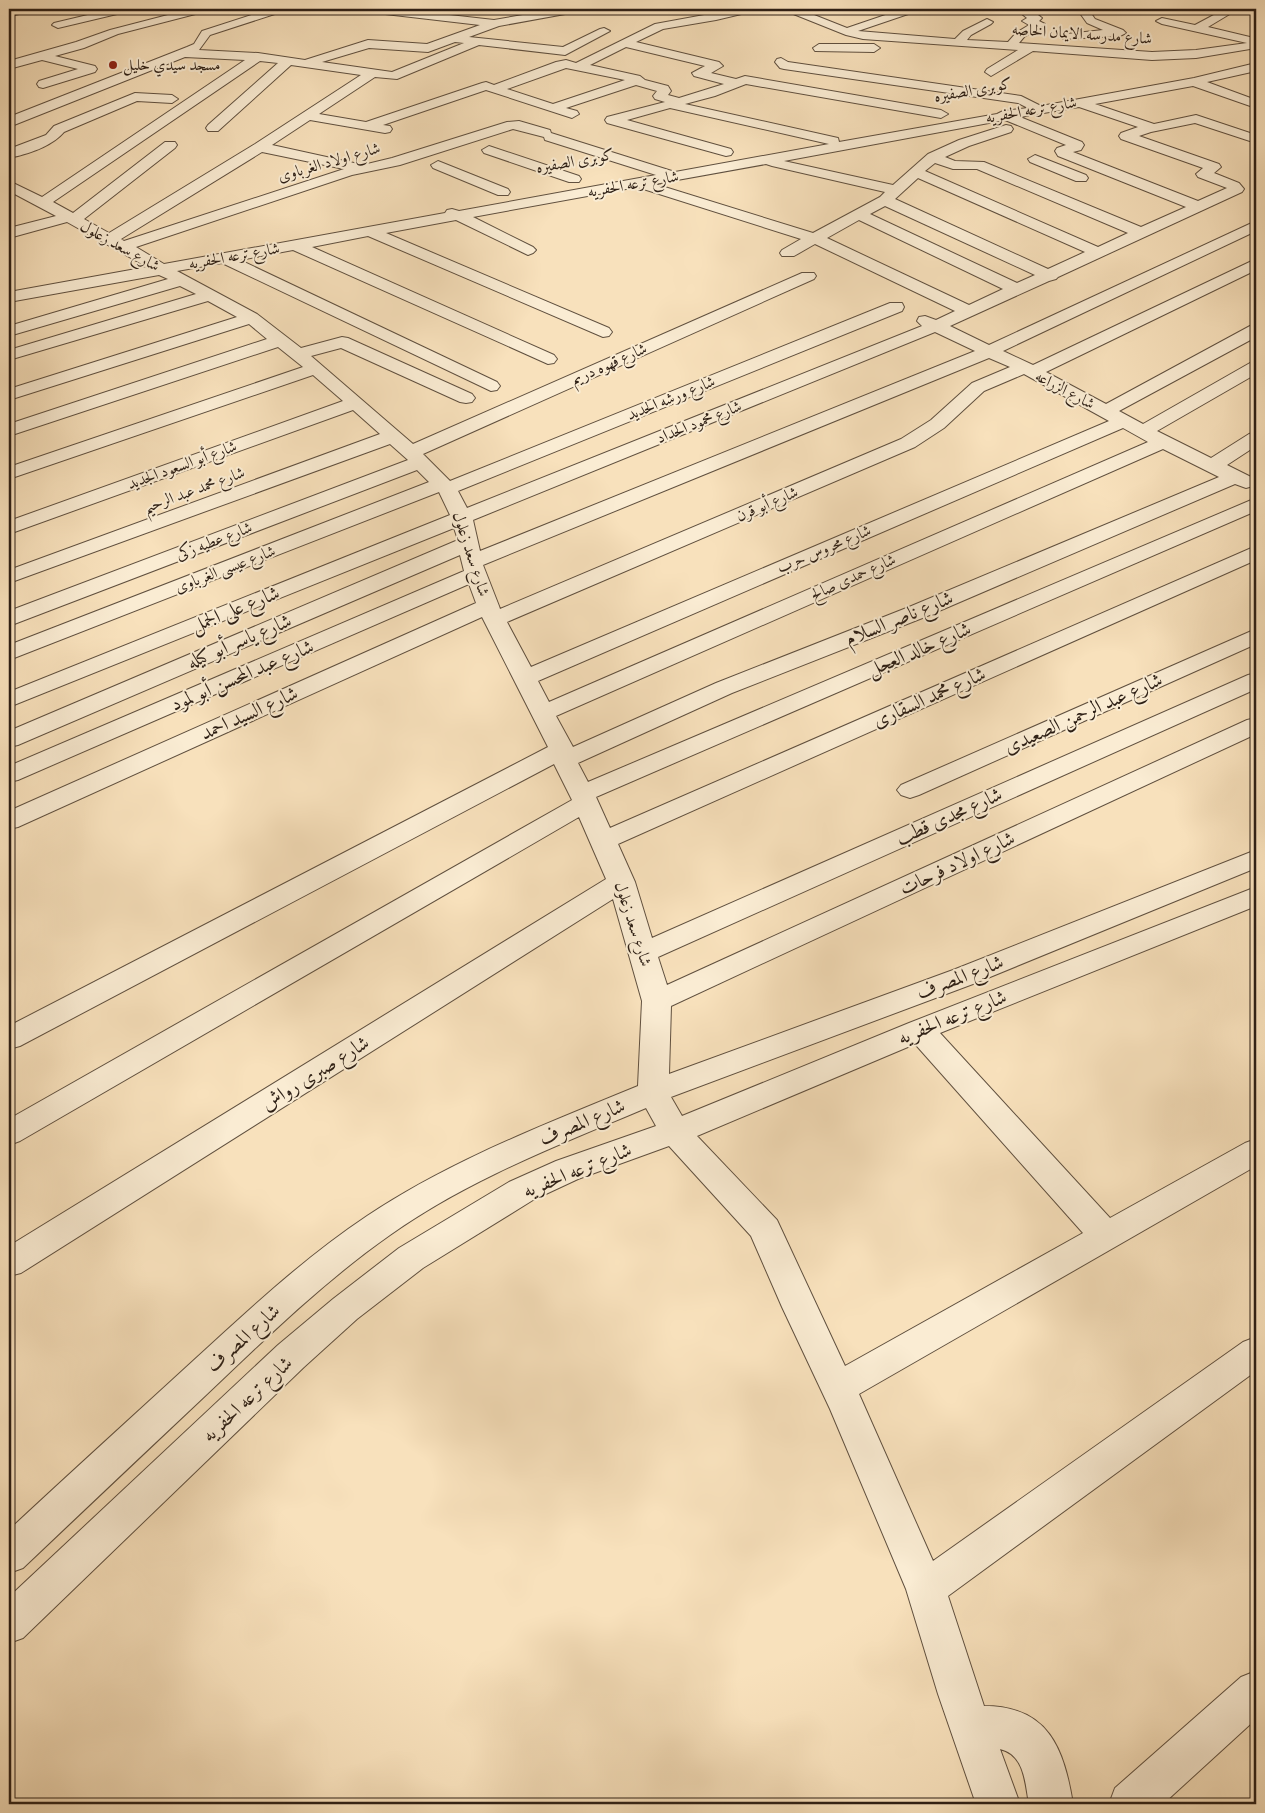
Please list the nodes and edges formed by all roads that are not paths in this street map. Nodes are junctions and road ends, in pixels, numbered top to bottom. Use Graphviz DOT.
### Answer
graph roads {
  1 [pos="30,9"];
  2 [pos="169,9"];
  3 [pos="202,9"];
  4 [pos="280,9"];
  5 [pos="473,9"];
  6 [pos="674,9"];
  7 [pos="750,9"];
  8 [pos="792,9"];
  9 [pos="913,9"];
  10 [pos="1046,9"];
  11 [pos="1082,9"];
  12 [pos="1233,9"];
  13 [pos="581,10"];
  14 [pos="406,11"];
  15 [pos="980,12"];
  16 [pos="117,13"];
  17 [pos="185,13"];
  18 [pos="9,14"];
  19 [pos="367,14"];
  20 [pos="776,14"];
  21 [pos="450,17"];
  22 [pos="698,19"];
  23 [pos="759,19"];
  24 [pos="1162,21"];
  25 [pos="150,22"];
  26 [pos="496,23"];
  27 [pos="742,23"];
  28 [pos="393,24"];
  29 [pos="58,25"];
  30 [pos="637,26"];
  31 [pos="650,30"];
  32 [pos="1196,30"];
  33 [pos="604,31"];
  34 [pos="852,33"];
  35 [pos="1024,33"];
  36 [pos="1220,34"];
  37 [pos="348,38"];
  38 [pos="1184,38"];
  39 [pos="455,39"];
  40 [pos="1131,39"];
  41 [pos="676,41"];
  42 [pos="1256,41"];
  43 [pos="211,42"];
  44 [pos="406,42"];
  45 [pos="475,42"];
  46 [pos="958,42"];
  47 [pos="626,43"];
  48 [pos="364,44"];
  49 [pos="1256,45"];
  50 [pos="432,47"];
  51 [pos="314,48"];
  52 [pos="649,48"];
  53 [pos="819,48"];
  54 [pos="1013,52"];
  55 [pos="182,53"];
  56 [pos="257,53"];
  57 [pos="804,54"];
  58 [pos="676,55"];
  59 [pos="40,56"];
  60 [pos="1152,56"];
  61 [pos="856,60"];
  62 [pos="286,61"];
  63 [pos="658,62"];
  64 [pos="304,64"];
  65 [pos="9,65"];
  66 [pos="579,66"];
  67 [pos="1256,67"];
  68 [pos="143,68"];
  69 [pos="169,72"];
  70 [pos="991,72"];
  71 [pos="373,73"];
  72 [pos="1235,73"];
  73 [pos="617,75"];
  74 [pos="639,75"];
  75 [pos="1256,80"];
  76 [pos="584,82"];
  77 [pos="1194,82"];
  78 [pos="737,84"];
  79 [pos="57,88"];
  80 [pos="497,88"];
  81 [pos="721,90"];
  82 [pos="1146,90"];
  83 [pos="81,94"];
  84 [pos="549,94"];
  85 [pos="32,95"];
  86 [pos="748,95"];
  87 [pos="172,99"];
  88 [pos="531,100"];
  89 [pos="1021,100"];
  90 [pos="1077,102"];
  91 [pos="673,103"];
  92 [pos="1256,104"];
  93 [pos="553,108"];
  94 [pos="1039,109"];
  95 [pos="861,113"];
  96 [pos="572,114"];
  97 [pos="633,114"];
  98 [pos="941,114"];
  99 [pos="1003,115"];
  100 [pos="307,116"];
  101 [pos="880,117"];
  102 [pos="9,122"];
  103 [pos="898,122"];
  104 [pos="1023,123"];
  105 [pos="680,125"];
  106 [pos="366,126"];
  107 [pos="213,128"];
  108 [pos="1152,128"];
  109 [pos="400,131"];
  110 [pos="917,131"];
  111 [pos="812,137"];
  112 [pos="1256,140"];
  113 [pos="773,144"];
  114 [pos="844,144"];
  115 [pos="170,145"];
  116 [pos="260,147"];
  117 [pos="439,148"];
  118 [pos="745,149"];
  119 [pos="489,150"];
  120 [pos="726,152"];
  121 [pos="9,154"];
  122 [pos="463,156"];
  123 [pos="699,157"];
  124 [pos="933,157"];
  125 [pos="1035,159"];
  126 [pos="760,160"];
  127 [pos="438,166"];
  128 [pos="644,167"];
  129 [pos="362,168"];
  130 [pos="673,169"];
  131 [pos="618,172"];
  132 [pos="915,172"];
  133 [pos="592,176"];
  134 [pos="574,179"];
  135 [pos="637,183"];
  136 [pos="547,184"];
  137 [pos="1098,185"];
  138 [pos="521,189"];
  139 [pos="12,190"];
  140 [pos="503,192"];
  141 [pos="890,195"];
  142 [pos="475,197"];
  143 [pos="456,200"];
  144 [pos="1200,207"];
  145 [pos="1160,210"];
  146 [pos="59,212"];
  147 [pos="860,215"];
  148 [pos="456,216"];
  149 [pos="1178,217"];
  150 [pos="9,220"];
  151 [pos="1256,225"];
  152 [pos="371,232"];
  153 [pos="9,233"];
  154 [pos="1142,233"];
  155 [pos="816,238"];
  156 [pos="295,245"];
  157 [pos="528,250"];
  158 [pos="136,254"];
  159 [pos="788,254"];
  160 [pos="1099,254"];
  161 [pos="224,258"];
  162 [pos="1256,264"];
  163 [pos="808,276"];
  164 [pos="1050,276"];
  165 [pos="183,280"];
  166 [pos="1018,290"];
  167 [pos="211,295"];
  168 [pos="872,296"];
  169 [pos="9,297"];
  170 [pos="896,307"];
  171 [pos="969,312"];
  172 [pos="251,318"];
  173 [pos="936,326"];
  174 [pos="1256,330"];
  175 [pos="9,331"];
  176 [pos="603,332"];
  177 [pos="281,340"];
  178 [pos="990,352"];
  179 [pos="299,354"];
  180 [pos="9,355"];
  181 [pos="548,359"];
  182 [pos="1256,367"];
  183 [pos="316,368"];
  184 [pos="1029,370"];
  185 [pos="491,386"];
  186 [pos="9,395"];
  187 [pos="466,398"];
  188 [pos="356,403"];
  189 [pos="1115,416"];
  190 [pos="9,430"];
  191 [pos="386,430"];
  192 [pos="1143,431"];
  193 [pos="1256,438"];
  194 [pos="1163,442"];
  195 [pos="416,457"];
  196 [pos="1212,466"];
  197 [pos="9,473"];
  198 [pos="1235,477"];
  199 [pos="444,487"];
  200 [pos="1256,487"];
  201 [pos="1256,504"];
  202 [pos="462,518"];
  203 [pos="9,528"];
  204 [pos="1256,552"];
  205 [pos="9,557"];
  206 [pos="472,559"];
  207 [pos="9,577"];
  208 [pos="492,612"];
  209 [pos="9,619"];
  210 [pos="1256,636"];
  211 [pos="9,653"];
  212 [pos="525,678"];
  213 [pos="1256,680"];
  214 [pos="9,700"];
  215 [pos="543,713"];
  216 [pos="1256,725"];
  217 [pos="9,740"];
  218 [pos="563,755"];
  219 [pos="9,775"];
  220 [pos="910,790"];
  221 [pos="584,798"];
  222 [pos="9,821"];
  223 [pos="603,841"];
  224 [pos="1256,858"];
  225 [pos="620,882"];
  226 [pos="1256,896"];
  227 [pos="642,953"];
  228 [pos="657,1001"];
  229 [pos="920,1030"];
  230 [pos="9,1039"];
  231 [pos="654,1092"];
  232 [pos="675,1132"];
  233 [pos="9,1133"];
  234 [pos="1256,1151"];
  235 [pos="1106,1236"];
  236 [pos="9,1263"];
  237 [pos="1256,1352"];
  238 [pos="838,1388"];
  239 [pos="9,1555"];
  240 [pos="926,1589"];
  241 [pos="9,1624"];
  242 [pos="1256,1691"];
  243 [pos="971,1727"];
  244 [pos="998,1804"];
  245 [pos="1051,1804"];
  246 [pos="1131,1804"];
  1 -- 18 [label="street"];
  2 -- 17 [label="street"];
  3 -- 17 [label="street"];
  4 -- 43 [label="street"];
  5 -- 21 [label="street"];
  6 -- 22 [label="street"];
  7 -- 22 [label="street"];
  8 -- 20 [label="street"];
  8 -- 34 [label="street, شارع مدرسه الايمان الخاصه"];
  9 -- 34 [label="street"];
  10 -- 35 [label="street"];
  11 -- 40 [label="street"];
  12 -- 32 [label="street"];
  13 -- 26 [label="street"];
  14 -- 19 [label="street"];
  14 -- 21 [label="street"];
  14 -- 28 [label="street"];
  15 -- 46 [label="street"];
  16 -- 25 [label="street"];
  16 -- 29 [label="street"];
  17 -- 25 [label="street"];
  21 -- 26 [label="street"];
  22 -- 31 [label="street"];
  23 -- 27 [label="street"];
  24 -- 32 [label="street"];
  25 -- 59 [label="street"];
  26 -- 39 [label="street"];
  30 -- 31 [label="street"];
  31 -- 47 [label="street"];
  32 -- 36 [label="street"];
  33 -- 45 [label="street"];
  34 -- 46 [label="street, شارع مدرسه الايمان الخاصه"];
  34 -- 53 [label="street"];
  35 -- 40 [label="street"];
  35 -- 54 [label="street"];
  36 -- 38 [label="street"];
  36 -- 42 [label="street"];
  37 -- 48 [label="street"];
  39 -- 45 [label="street"];
  39 -- 50 [label="street"];
  40 -- 60 [label="street"];
  41 -- 52 [label="street"];
  43 -- 55 [label="street"];
  43 -- 56 [label="street"];
  44 -- 50 [label="street"];
  45 -- 71 [label="street"];
  46 -- 54 [label="street, شارع مدرسه الايمان الخاصه"];
  47 -- 52 [label="street"];
  47 -- 66 [label="street"];
  48 -- 50 [label="street"];
  48 -- 64 [label="street"];
  49 -- 60 [label="street, شارع مدرسه الايمان الخاصه"];
  51 -- 62 [label="street"];
  52 -- 58 [label="street"];
  53 -- 54 [label="street"];
  53 -- 57 [label="street"];
  54 -- 60 [label="street, شارع مدرسه الايمان الخاصه"];
  54 -- 70 [label="street"];
  55 -- 56 [label="street"];
  55 -- 68 [label="street"];
  56 -- 62 [label="street"];
  56 -- 146 [label="street"];
  58 -- 63 [label="street"];
  58 -- 78 [label="street"];
  59 -- 65 [label="street"];
  59 -- 79 [label="street"];
  61 -- 89 [label="street"];
  62 -- 64 [label="street"];
  62 -- 107 [label="street"];
  64 -- 71 [label="street"];
  66 -- 73 [label="street"];
  66 -- 80 [label="street"];
  67 -- 72 [label="street, شارع ترعه الحفريه"];
  68 -- 69 [label="street"];
  68 -- 83 [label="street"];
  71 -- 100 [label="street"];
  72 -- 75 [label="street"];
  72 -- 77 [label="street, شارع ترعه الحفريه"];
  73 -- 74 [label="street"];
  73 -- 76 [label="street"];
  74 -- 91 [label="street"];
  74 -- 93 [label="street"];
  77 -- 82 [label="street, شارع ترعه الحفريه"];
  77 -- 92 [label="street"];
  78 -- 81 [label="street"];
  78 -- 98 [label="street"];
  79 -- 83 [label="street"];
  79 -- 85 [label="street"];
  80 -- 88 [label="street"];
  80 -- 106 [label="street"];
  81 -- 86 [label="street"];
  81 -- 91 [label="street"];
  82 -- 89 [label="street, كوبرى الصفيره"];
  82 -- 90 [label="street, شارع ترعه الحفريه"];
  83 -- 102 [label="street"];
  84 -- 88 [label="street"];
  87 -- 121 [label="street"];
  88 -- 93 [label="street"];
  89 -- 94 [label="street"];
  89 -- 98 [label="street, كوبرى الصفيره"];
  90 -- 94 [label="street, شارع ترعه الحفريه"];
  90 -- 108 [label="street"];
  91 -- 97 [label="street"];
  91 -- 111 [label="street"];
  93 -- 96 [label="street"];
  94 -- 99 [label="street, شارع ترعه الحفريه"];
  95 -- 101 [label="street"];
  97 -- 105 [label="street"];
  97 -- 120 [label="street"];
  98 -- 103 [label="street, كوبرى الصفيره"];
  99 -- 104 [label="street"];
  99 -- 110 [label="street, شارع ترعه الحفريه"];
  100 -- 106 [label="street"];
  100 -- 116 [label="street"];
  103 -- 110 [label="street"];
  103 -- 111 [label="street, كوبرى الصفيره"];
  104 -- 124 [label="street"];
  104 -- 144 [label="street"];
  106 -- 109 [label="street"];
  108 -- 112 [label="street"];
  108 -- 144 [label="street, شارع محمود الحداد"];
  110 -- 114 [label="street, شارع ترعه الحفريه"];
  111 -- 113 [label="street, كوبرى الصفيره"];
  111 -- 114 [label="street"];
  114 -- 126 [label="street, شارع ترعه الحفريه"];
  115 -- 146 [label="street"];
  116 -- 129 [label="street"];
  116 -- 158 [label="street"];
  117 -- 122 [label="street"];
  117 -- 128 [label="street, شارع اولاد الغرباوى"];
  117 -- 129 [label="street, شارع اولاد الغرباوى"];
  118 -- 120 [label="street"];
  119 -- 134 [label="street"];
  120 -- 123 [label="street"];
  124 -- 132 [label="street"];
  124 -- 154 [label="street"];
  125 -- 137 [label="street"];
  126 -- 130 [label="street, شارع ترعه الحفريه"];
  126 -- 141 [label="street"];
  127 -- 140 [label="street"];
  128 -- 130 [label="street, كوبرى الصفيره"];
  128 -- 131 [label="street, كوبرى الصفيره"];
  129 -- 158 [label="street, شارع اولاد الغرباوى"];
  130 -- 135 [label="street, شارع ترعه الحفريه"];
  132 -- 141 [label="street"];
  132 -- 160 [label="street"];
  133 -- 134 [label="street, كوبرى الصفيره"];
  134 -- 136 [label="street, كوبرى الصفيره"];
  135 -- 148 [label="street, شارع ترعه الحفريه"];
  135 -- 155 [label="street"];
  138 -- 140 [label="street, كوبرى الصفيره"];
  139 -- 146 [label="street, شارع سعد زعلول"];
  140 -- 142 [label="street, كوبرى الصفيره"];
  141 -- 147 [label="street"];
  141 -- 164 [label="street"];
  143 -- 148 [label="street"];
  144 -- 149 [label="street, شارع محمود الحداد"];
  145 -- 149 [label="street"];
  146 -- 150 [label="street"];
  146 -- 153 [label="street"];
  146 -- 158 [label="street, شارع سعد زعلول"];
  147 -- 155 [label="street"];
  147 -- 166 [label="street"];
  148 -- 152 [label="street, شارع ترعه الحفريه"];
  148 -- 157 [label="street"];
  149 -- 154 [label="street, شارع محمود الحداد"];
  151 -- 178 [label="street"];
  152 -- 156 [label="street, شارع ترعه الحفريه"];
  152 -- 176 [label="street"];
  154 -- 160 [label="street, شارع محمود الحداد"];
  155 -- 159 [label="street"];
  155 -- 171 [label="street"];
  156 -- 161 [label="street, شارع ترعه الحفريه"];
  156 -- 181 [label="street"];
  158 -- 161 [label="street, شارع ترعه الحفريه"];
  158 -- 165 [label="street, شارع سعد زعلول"];
  158 -- 169 [label="street, شارع ترعه الحفريه"];
  160 -- 164 [label="street, شارع محمود الحداد"];
  161 -- 185 [label="street"];
  162 -- 184 [label="street, شارع أبو قرن"];
  163 -- 195 [label="street, شارع قهوه دريم"];
  164 -- 166 [label="street, شارع محمود الحداد"];
  165 -- 167 [label="street, شارع سعد زعلول"];
  165 -- 175 [label="street"];
  166 -- 171 [label="street, شارع محمود الحداد"];
  167 -- 172 [label="street, شارع سعد زعلول"];
  167 -- 180 [label="street"];
  168 -- 170 [label="street, شارع الزراعه"];
  170 -- 173 [label="street, شارع الزراعه"];
  170 -- 199 [label="street, شارع ورشه الحديد"];
  171 -- 173 [label="street, شارع محمود الحداد"];
  172 -- 177 [label="street, شارع سعد زعلول"];
  172 -- 186 [label="street"];
  173 -- 178 [label="street, شارع الزراعه"];
  173 -- 202 [label="street, شارع محمود الحداد"];
  174 -- 189 [label="street, شارع محروس حرب"];
  177 -- 179 [label="street, شارع سعد زعلول"];
  177 -- 190 [label="street"];
  178 -- 184 [label="street, شارع الزراعه"];
  178 -- 206 [label="street"];
  179 -- 183 [label="street, شارع سعد زعلول"];
  179 -- 187 [label="street"];
  182 -- 192 [label="street"];
  183 -- 188 [label="street, شارع سعد زعلول"];
  183 -- 197 [label="street"];
  184 -- 189 [label="street, شارع الزراعه"];
  184 -- 208 [label="street, شارع أبو قرن"];
  188 -- 191 [label="street, شارع سعد زعلول"];
  188 -- 203 [label="street, شارع أبو السعود الجديد"];
  189 -- 192 [label="street, شارع الزراعه"];
  189 -- 212 [label="street, شارع محروس حرب"];
  191 -- 195 [label="street, شارع سعد زعلول"];
  191 -- 205 [label="street, شارع محمد عبد الرحيم"];
  191 -- 207 [label="street"];
  192 -- 194 [label="street, شارع الزراعه"];
  193 -- 196 [label="street"];
  194 -- 196 [label="street, شارع الزراعه"];
  194 -- 215 [label="street, شارع حمدى صالح"];
  195 -- 199 [label="street, شارع سعد زعلول"];
  195 -- 209 [label="street, شارع عطيه زكى"];
  196 -- 198 [label="street, شارع الزراعه"];
  198 -- 200 [label="street, شارع الزراعه"];
  198 -- 218 [label="street, شارع ناصر السلام"];
  199 -- 202 [label="street, شارع سعد زعلول"];
  199 -- 211 [label="street, شارع عيسى الغرباوى"];
  201 -- 221 [label="street, شارع خالد العجل"];
  202 -- 206 [label="street, شارع سعد زعلول"];
  202 -- 214 [label="street, شارع على الجمل"];
  204 -- 223 [label="street, شارع محمد السقارى"];
  206 -- 208 [label="street, شارع سعد زعلول"];
  206 -- 217 [label="street, شارع ياسر أبو كيله"];
  206 -- 219 [label="street, شارع عبد المحسن أبو لمود"];
  208 -- 212 [label="street, شارع سعد زعلول"];
  208 -- 222 [label="street, شارع السيد احمد"];
  210 -- 220 [label="street, شارع عبد الرحمن الصعيدى"];
  212 -- 215 [label="street, شارع سعد زعلول"];
  213 -- 227 [label="street, شارع مجدى قطب"];
  215 -- 218 [label="street, شارع سعد زعلول"];
  216 -- 228 [label="street, شارع اولاد فرحات"];
  218 -- 221 [label="street, شارع سعد زعلول"];
  218 -- 230 [label="street, شارع ناصر السلام"];
  221 -- 223 [label="street, شارع سعد زعلول"];
  221 -- 233 [label="street, شارع خالد العجل"];
  223 -- 225 [label="street, شارع سعد زعلول"];
  224 -- 231 [label="street, شارع المصرف"];
  225 -- 227 [label="street, شارع سعد زعلول"];
  225 -- 236 [label="street, شارع صبرى رواش"];
  226 -- 229 [label="street, شارع ترعه الحفريه"];
  227 -- 228 [label="street, شارع سعد زعلول"];
  228 -- 231 [label="street, شارع سعد زعلول"];
  229 -- 232 [label="street, شارع ترعه الحفريه"];
  229 -- 235 [label="street"];
  231 -- 232 [label="street"];
  231 -- 239 [label="street, شارع المصرف"];
  232 -- 238 [label="street"];
  232 -- 241 [label="street, شارع ترعه الحفريه"];
  234 -- 235 [label="street"];
  235 -- 238 [label="street"];
  237 -- 240 [label="street"];
  238 -- 240 [label="street"];
  240 -- 243 [label="street"];
  242 -- 246 [label="street"];
  243 -- 244 [label="street"];
  243 -- 245 [label="street"];
}
